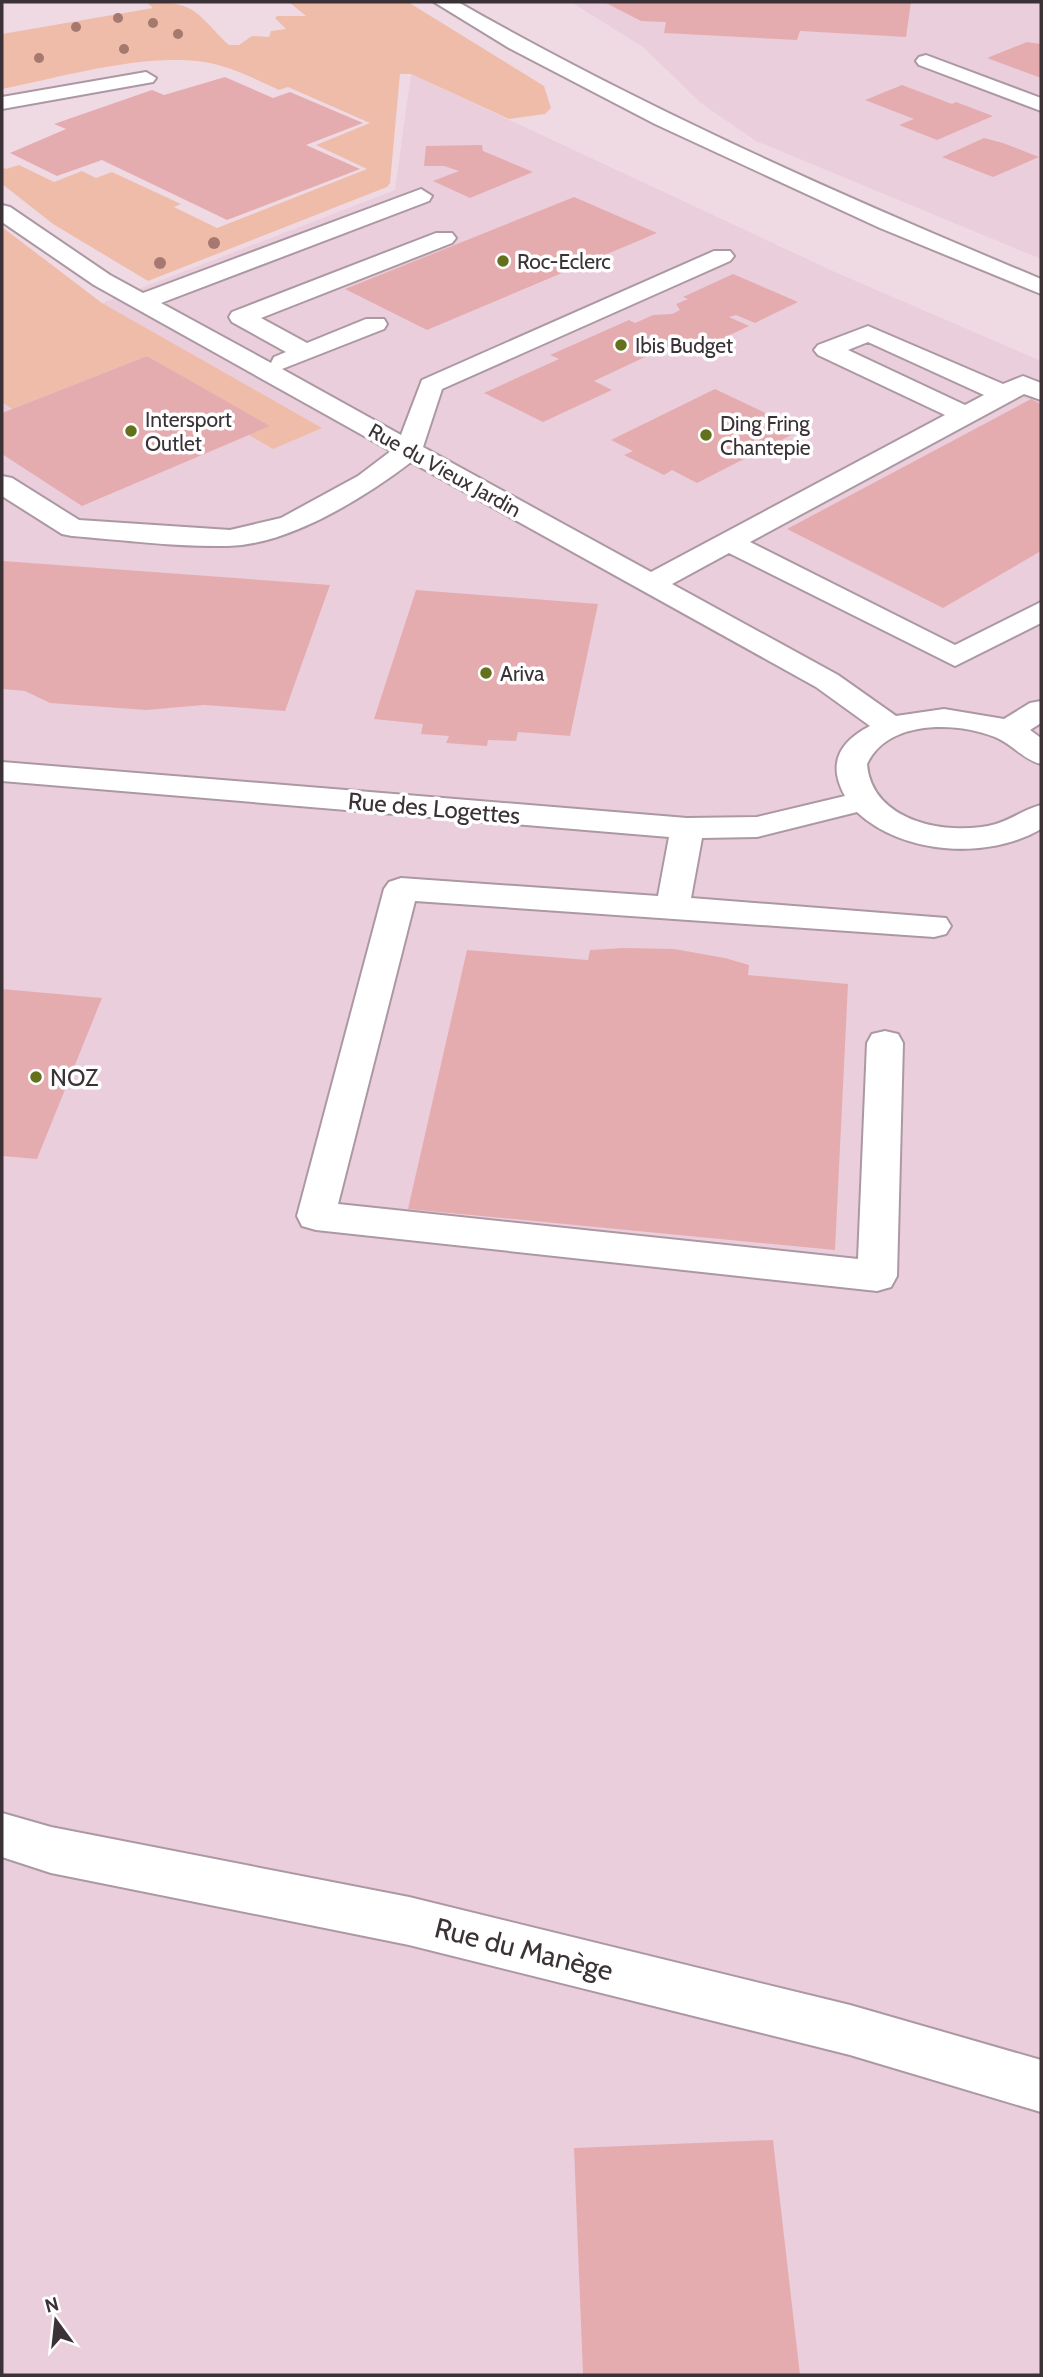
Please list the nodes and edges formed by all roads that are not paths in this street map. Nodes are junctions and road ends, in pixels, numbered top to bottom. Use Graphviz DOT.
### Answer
graph roads {
  1 [pos="444,2"];
  2 [pos="926,61"];
  3 [pos="146,78"];
  4 [pos="2,103"];
  5 [pos="1041,106"];
  6 [pos="421,196"];
  7 [pos="2,212"];
  8 [pos="444,237"];
  9 [pos="722,256"];
  10 [pos="1041,287"];
  11 [pos="142,302"];
  12 [pos="374,324"];
  13 [pos="306,353"];
  14 [pos="265,370"];
  15 [pos="1041,392"];
  16 [pos="1003,394"];
  17 [pos="966,415"];
  18 [pos="409,450"];
  19 [pos="2,484"];
  20 [pos="729,542"];
  21 [pos="650,584"];
  22 [pos="1041,611"];
  23 [pos="1041,710"];
  24 [pos="891,726"];
  25 [pos="1007,731"];
  26 [pos="1041,755"];
  27 [pos="2,772"];
  28 [pos="864,802"];
  29 [pos="1041,815"];
  30 [pos="687,828"];
  31 [pos="673,907"];
  32 [pos="934,926"];
  33 [pos="885,1043"];
  34 [pos="2,1835"];
  35 [pos="1041,2086"];
  1 -- 10 [label="street"];
  2 -- 5 [label="street"];
  3 -- 4 [label="street"];
  6 -- 11 [label="street"];
  7 -- 11 [label="street, Rue du Vieux Jardin"];
  8 -- 13 [label="street"];
  9 -- 18 [label="street"];
  11 -- 14 [label="street, Rue du Vieux Jardin"];
  12 -- 13 [label="street"];
  13 -- 14 [label="street"];
  14 -- 18 [label="street, Rue du Vieux Jardin"];
  15 -- 16 [label="street"];
  16 -- 17 [label="street"];
  16 -- 17 [label="street"];
  17 -- 20 [label="street"];
  18 -- 19 [label="street"];
  18 -- 21 [label="street, Rue du Vieux Jardin"];
  20 -- 21 [label="street"];
  20 -- 22 [label="street"];
  21 -- 24 [label="street, Rue du Vieux Jardin"];
  23 -- 25 [label="street"];
  24 -- 25 [label="street"];
  24 -- 28 [label="street"];
  25 -- 26 [label="street"];
  27 -- 30 [label="street, Rue des Logettes"];
  28 -- 29 [label="street"];
  28 -- 30 [label="street, Rue des Logettes"];
  30 -- 31 [label="street"];
  31 -- 32 [label="street"];
  31 -- 33 [label="street"];
  34 -- 35 [label="street, Rue du Manège"];
}
